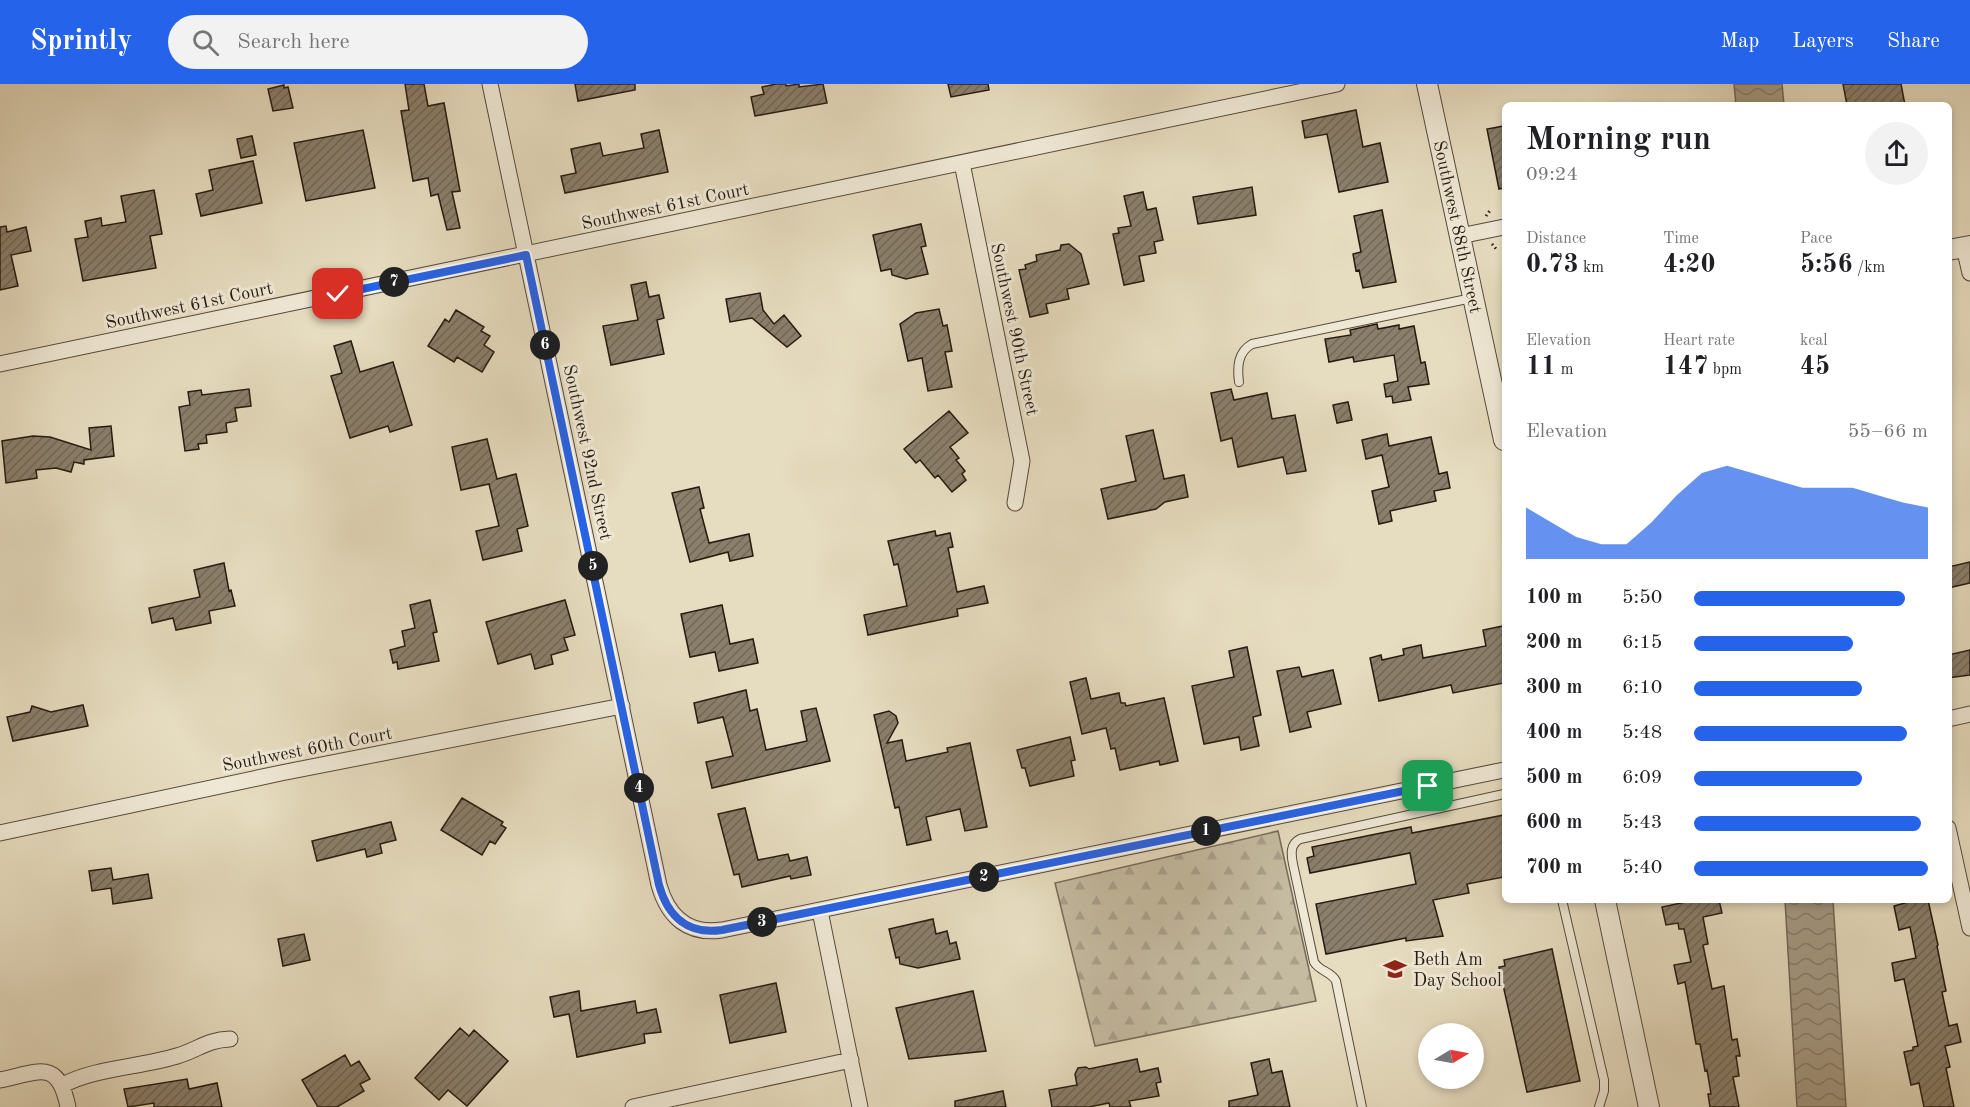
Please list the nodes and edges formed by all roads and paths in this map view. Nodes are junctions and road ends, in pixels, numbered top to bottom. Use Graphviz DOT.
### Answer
graph roads {
  1 [pos="490,84"];
  2 [pos="1337,84"];
  3 [pos="1427,84"];
  4 [pos="962,163"];
  5 [pos="1502,227"];
  6 [pos="1460,236"];
  7 [pos="1961,248"];
  8 [pos="526,255"];
  9 [pos="1970,273"];
  10 [pos="1473,298"];
  11 [pos="0,364"];
  12 [pos="1239,382"];
  13 [pos="1502,431"];
  14 [pos="1015,503"];
  15 [pos="622,706"];
  16 [pos="1970,714"];
  17 [pos="1952,718"];
  18 [pos="1502,770"];
  19 [pos="1502,794"];
  20 [pos="0,833"];
  21 [pos="1952,846"];
  22 [pos="1563,903"];
  23 [pos="1606,903"];
  24 [pos="820,911"];
  25 [pos="1970,928"];
  26 [pos="230,1039"];
  27 [pos="851,1060"];
  28 [pos="0,1080"];
  29 [pos="59,1081"];
  30 [pos="68,1107"];
  31 [pos="633,1107"];
  32 [pos="860,1107"];
  33 [pos="1362,1107"];
  34 [pos="1599,1107"];
  35 [pos="1649,1107"];
  1 -- 8 [label="street, Southwest 92nd Street"];
  2 -- 4 [label="street, Southwest 61st Court"];
  3 -- 6 [label="street, Southwest 88th Street"];
  4 -- 8 [label="street, Southwest 61st Court"];
  4 -- 14 [label="street, Southwest 90th Street"];
  5 -- 6 [label="street"];
  6 -- 10 [label="street, Southwest 88th Street"];
  7 -- 9 [label="street"];
  8 -- 11 [label="street, Southwest 61st Court"];
  8 -- 15 [label="street, Southwest 92nd Street"];
  10 -- 12 [label="lane"];
  10 -- 13 [label="street, Southwest 88th Street"];
  15 -- 20 [label="street, Southwest 60th Court"];
  15 -- 24 [label="street, Southwest 92nd Street"];
  16 -- 17 [label="street"];
  18 -- 24 [label="street"];
  19 -- 33 [label="lane"];
  21 -- 25 [label="street"];
  22 -- 34 [label="lane"];
  23 -- 35 [label="street"];
  24 -- 27 [label="street"];
  26 -- 29 [label="street"];
  27 -- 31 [label="street"];
  27 -- 32 [label="street"];
  28 -- 29 [label="street"];
  29 -- 30 [label="street"];
}
